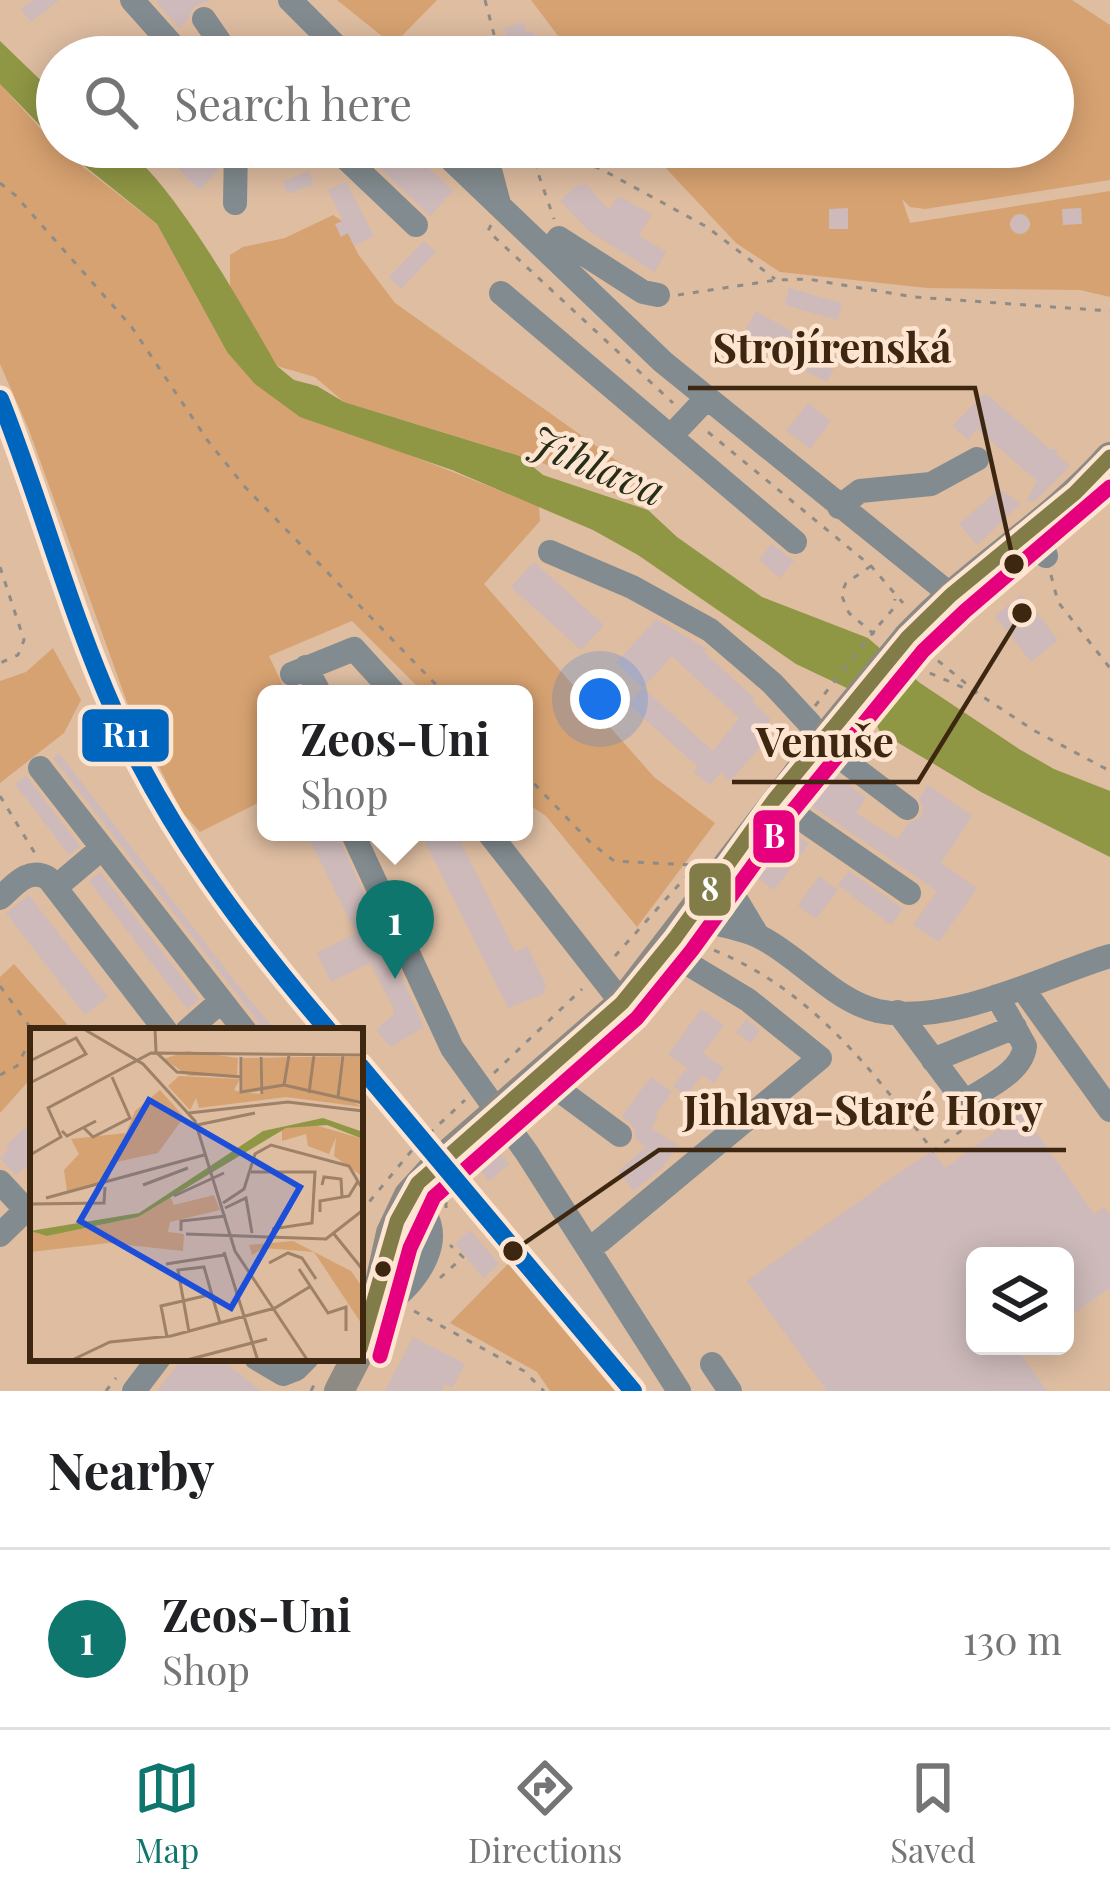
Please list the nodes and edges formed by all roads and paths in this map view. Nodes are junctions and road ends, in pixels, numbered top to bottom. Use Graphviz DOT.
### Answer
graph roads {
  1 [pos="132,0"];
  2 [pos="290,0"];
  3 [pos="485,0"];
  4 [pos="204,19"];
  5 [pos="164,36"];
  6 [pos="216,36"];
  7 [pos="319,36"];
  8 [pos="494,36"];
  9 [pos="236,168"];
  10 [pos="356,168"];
  11 [pos="460,168"];
  12 [pos="490,168"];
  13 [pos="536,168"];
  14 [pos="599,168"];
  15 [pos="0,183"];
  16 [pos="235,203"];
  17 [pos="500,207"];
  18 [pos="416,225"];
  19 [pos="554,245"];
  20 [pos="616,273"];
  21 [pos="776,280"];
  22 [pos="501,293"];
  23 [pos="594,296"];
  24 [pos="658,296"];
  25 [pos="1110,311"];
  26 [pos="706,399"];
  27 [pos="670,436"];
  28 [pos="1110,457"];
  29 [pos="977,459"];
  30 [pos="839,507"];
  31 [pos="1036,526"];
  32 [pos="795,542"];
  33 [pos="550,552"];
  34 [pos="1046,556"];
  35 [pos="0,567"];
  36 [pos="951,595"];
  37 [pos="900,640"];
  38 [pos="0,663"];
  39 [pos="1110,668"];
  40 [pos="312,685"];
  41 [pos="387,685"];
  42 [pos="436,685"];
  43 [pos="980,695"];
  44 [pos="822,727"];
  45 [pos="40,768"];
  46 [pos="1110,771"];
  47 [pos="533,782"];
  48 [pos="0,796"];
  49 [pos="774,800"];
  50 [pos="907,808"];
  51 [pos="356,841"];
  52 [pos="495,841"];
  53 [pos="100,849"];
  54 [pos="708,869"];
  55 [pos="52,882"];
  56 [pos="909,893"];
  57 [pos="0,898"];
  58 [pos="689,917"];
  59 [pos="758,936"];
  60 [pos="665,950"];
  61 [pos="1110,956"];
  62 [pos="599,973"];
  63 [pos="0,986"];
  64 [pos="1023,989"];
  65 [pos="998,995"];
  66 [pos="220,1002"];
  67 [pos="622,1003"];
  68 [pos="898,1012"];
  69 [pos="164,1028"];
  70 [pos="190,1028"];
  71 [pos="242,1028"];
  72 [pos="1015,1028"];
  73 [pos="30,1029"];
  74 [pos="30,1039"];
  75 [pos="933,1060"];
  76 [pos="0,1075"];
  77 [pos="540,1076"];
  78 [pos="490,1099"];
  79 [pos="1110,1110"];
  80 [pos="620,1135"];
  81 [pos="0,1182"];
  82 [pos="30,1206"];
  83 [pos="363,1207"];
  84 [pos="0,1235"];
  85 [pos="600,1241"];
  86 [pos="449,1244"];
  87 [pos="434,1283"];
  88 [pos="374,1309"];
  89 [pos="363,1340"];
  90 [pos="157,1361"];
  91 [pos="261,1361"];
  92 [pos="304,1361"];
  93 [pos="354,1361"];
  94 [pos="712,1364"];
  95 [pos="134,1391"];
  96 [pos="339,1391"];
  97 [pos="544,1391"];
  98 [pos="679,1391"];
  99 [pos="730,1391"];
  1 -- 5 [label="street"];
  2 -- 7 [label="street"];
  3 -- 8 [label="path"];
  4 -- 6 [label="street"];
  9 -- 16 [label="street"];
  10 -- 18 [label="street"];
  11 -- 17 [label="street"];
  12 -- 17 [label="street"];
  13 -- 19 [label="path"];
  14 -- 21 [label="path"];
  15 -- 42 [label="path"];
  17 -- 19 [label="street"];
  19 -- 20 [label="street"];
  19 -- 23 [label="street"];
  20 -- 23 [label="street"];
  20 -- 24 [label="street"];
  21 -- 24 [label="path"];
  21 -- 25 [label="path"];
  22 -- 27 [label="street"];
  23 -- 26 [label="street"];
  26 -- 27 [label="street"];
  26 -- 30 [label="street"];
  27 -- 32 [label="street"];
  28 -- 31 [label="main road"];
  29 -- 30 [label="street"];
  30 -- 36 [label="street"];
  31 -- 34 [label="street"];
  31 -- 36 [label="main road"];
  33 -- 44 [label="street"];
  34 -- 39 [label="path"];
  35 -- 38 [label="path"];
  36 -- 37 [label="main road"];
  37 -- 37 [label="path"];
  37 -- 43 [label="path"];
  37 -- 43 [label="path"];
  37 -- 44 [label="main road, bridge"];
  37 -- 44 [label="path, bridge"];
  40 -- 41 [label="street"];
  43 -- 46 [label="path"];
  44 -- 49 [label="main road"];
  44 -- 50 [label="street"];
  45 -- 53 [label="street"];
  47 -- 54 [label="path"];
  48 -- 55 [label="path"];
  49 -- 54 [label="main road"];
  49 -- 56 [label="street"];
  51 -- 78 [label="street"];
  52 -- 62 [label="street"];
  53 -- 55 [label="street"];
  53 -- 66 [label="street"];
  54 -- 58 [label="main road"];
  54 -- 59 [label="street"];
  54 -- 62 [label="path"];
  55 -- 57 [label="street"];
  55 -- 69 [label="street"];
  58 -- 59 [label="street"];
  58 -- 60 [label="main road"];
  59 -- 68 [label="street"];
  60 -- 67 [label="main road"];
  60 -- 85 [label="street"];
  61 -- 64 [label="street"];
  62 -- 67 [label="street"];
  62 -- 78 [label="path"];
  63 -- 73 [label="path"];
  64 -- 65 [label="street"];
  64 -- 79 [label="street"];
  65 -- 68 [label="street"];
  65 -- 72 [label="street"];
  66 -- 70 [label="street"];
  66 -- 71 [label="street"];
  67 -- 77 [label="main road"];
  68 -- 75 [label="street"];
  72 -- 75 [label="street"];
  72 -- 75 [label="street"];
  74 -- 76 [label="path"];
  77 -- 78 [label="main road"];
  77 -- 80 [label="street"];
  78 -- 83 [label="path"];
  78 -- 88 [label="main road"];
  78 -- 98 [label="street"];
  81 -- 82 [label="street"];
  82 -- 84 [label="street"];
  86 -- 87 [label="path"];
  88 -- 89 [label="main road"];
  88 -- 97 [label="path"];
  90 -- 95 [label="street"];
  91 -- 92 [label="street"];
  93 -- 96 [label="main road"];
  94 -- 99 [label="street"];
}
